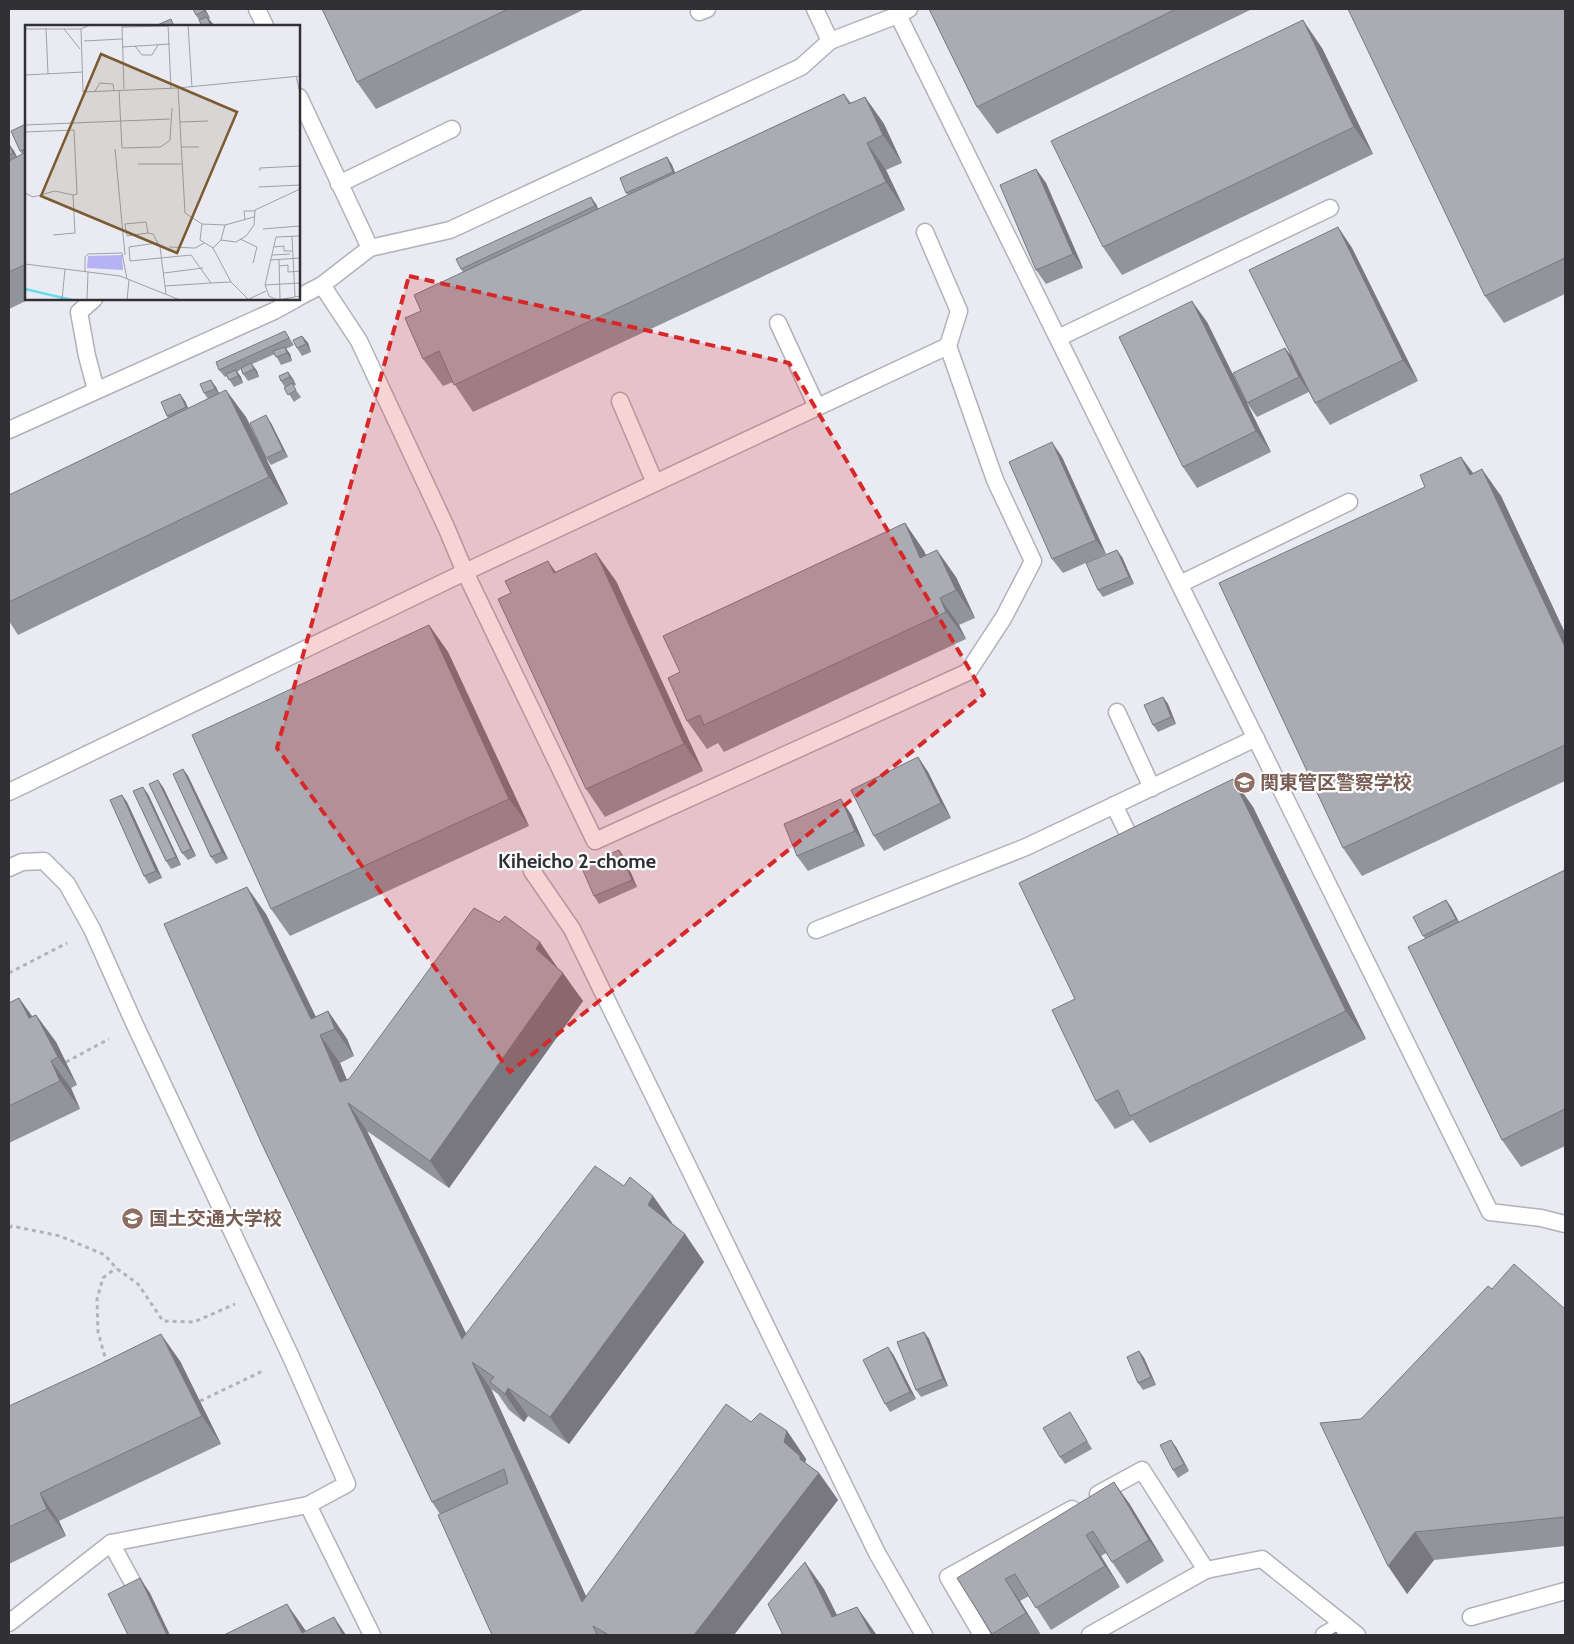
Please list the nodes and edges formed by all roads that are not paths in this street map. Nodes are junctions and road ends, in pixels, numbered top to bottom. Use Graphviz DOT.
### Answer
graph roads {
  1 [pos="257,9"];
  2 [pos="815,9"];
  3 [pos="904,12"];
  4 [pos="265,25"];
  5 [pos="830,41"];
  6 [pos="300,99"];
  7 [pos="452,129"];
  8 [pos="339,184"];
  9 [pos="1330,208"];
  10 [pos="925,232"];
  11 [pos="370,248"];
  12 [pos="322,285"];
  13 [pos="300,296"];
  14 [pos="93,300"];
  15 [pos="290,300"];
  16 [pos="271,305"];
  17 [pos="778,323"];
  18 [pos="1058,338"];
  19 [pos="948,346"];
  20 [pos="96,390"];
  21 [pos="620,401"];
  22 [pos="817,407"];
  23 [pos="9,430"];
  24 [pos="655,483"];
  25 [pos="1349,502"];
  26 [pos="465,572"];
  27 [pos="1180,584"];
  28 [pos="1117,712"];
  29 [pos="1256,738"];
  30 [pos="1152,788"];
  31 [pos="9,792"];
  32 [pos="1114,805"];
  33 [pos="1136,850"];
  34 [pos="9,868"];
  35 [pos="532,871"];
  36 [pos="816,930"];
  37 [pos="1565,1224"];
  38 [pos="308,1505"];
  39 [pos="111,1544"];
  40 [pos="1206,1570"];
  41 [pos="135,1587"];
  42 [pos="1565,1591"];
  43 [pos="1471,1617"];
  44 [pos="9,1623"];
  45 [pos="1343,1624"];
  46 [pos="372,1635"];
  47 [pos="924,1635"];
  48 [pos="982,1635"];
  49 [pos="1090,1635"];
  50 [pos="1324,1635"];
  51 [pos="1358,1635"];
  1 -- 4 [label="lane"];
  2 -- 5 [label="lane"];
  3 -- 5 [label="lane"];
  3 -- 18 [label="lane"];
  5 -- 11 [label="lane"];
  6 -- 8 [label="lane"];
  7 -- 8 [label="lane"];
  8 -- 11 [label="lane"];
  9 -- 18 [label="lane"];
  10 -- 19 [label="lane"];
  11 -- 12 [label="lane"];
  12 -- 13 [label="lane"];
  12 -- 26 [label="lane"];
  14 -- 20 [label="lane"];
  15 -- 16 [label="lane"];
  16 -- 20 [label="lane"];
  17 -- 22 [label="lane"];
  18 -- 27 [label="lane"];
  19 -- 22 [label="lane"];
  19 -- 26 [label="lane"];
  20 -- 23 [label="lane"];
  21 -- 24 [label="lane"];
  22 -- 24 [label="lane"];
  24 -- 26 [label="lane"];
  25 -- 27 [label="lane"];
  26 -- 31 [label="lane"];
  27 -- 29 [label="lane"];
  28 -- 30 [label="lane"];
  29 -- 30 [label="lane"];
  29 -- 37 [label="lane"];
  30 -- 32 [label="lane"];
  32 -- 33 [label="lane"];
  32 -- 36 [label="lane"];
  34 -- 38 [label="lane"];
  35 -- 47 [label="lane"];
  38 -- 39 [label="lane"];
  38 -- 46 [label="lane"];
  39 -- 41 [label="lane"];
  39 -- 44 [label="lane"];
  40 -- 45 [label="lane"];
  40 -- 48 [label="lane"];
  40 -- 49 [label="lane"];
  42 -- 43 [label="lane"];
  45 -- 50 [label="lane"];
  45 -- 51 [label="lane"];
}
